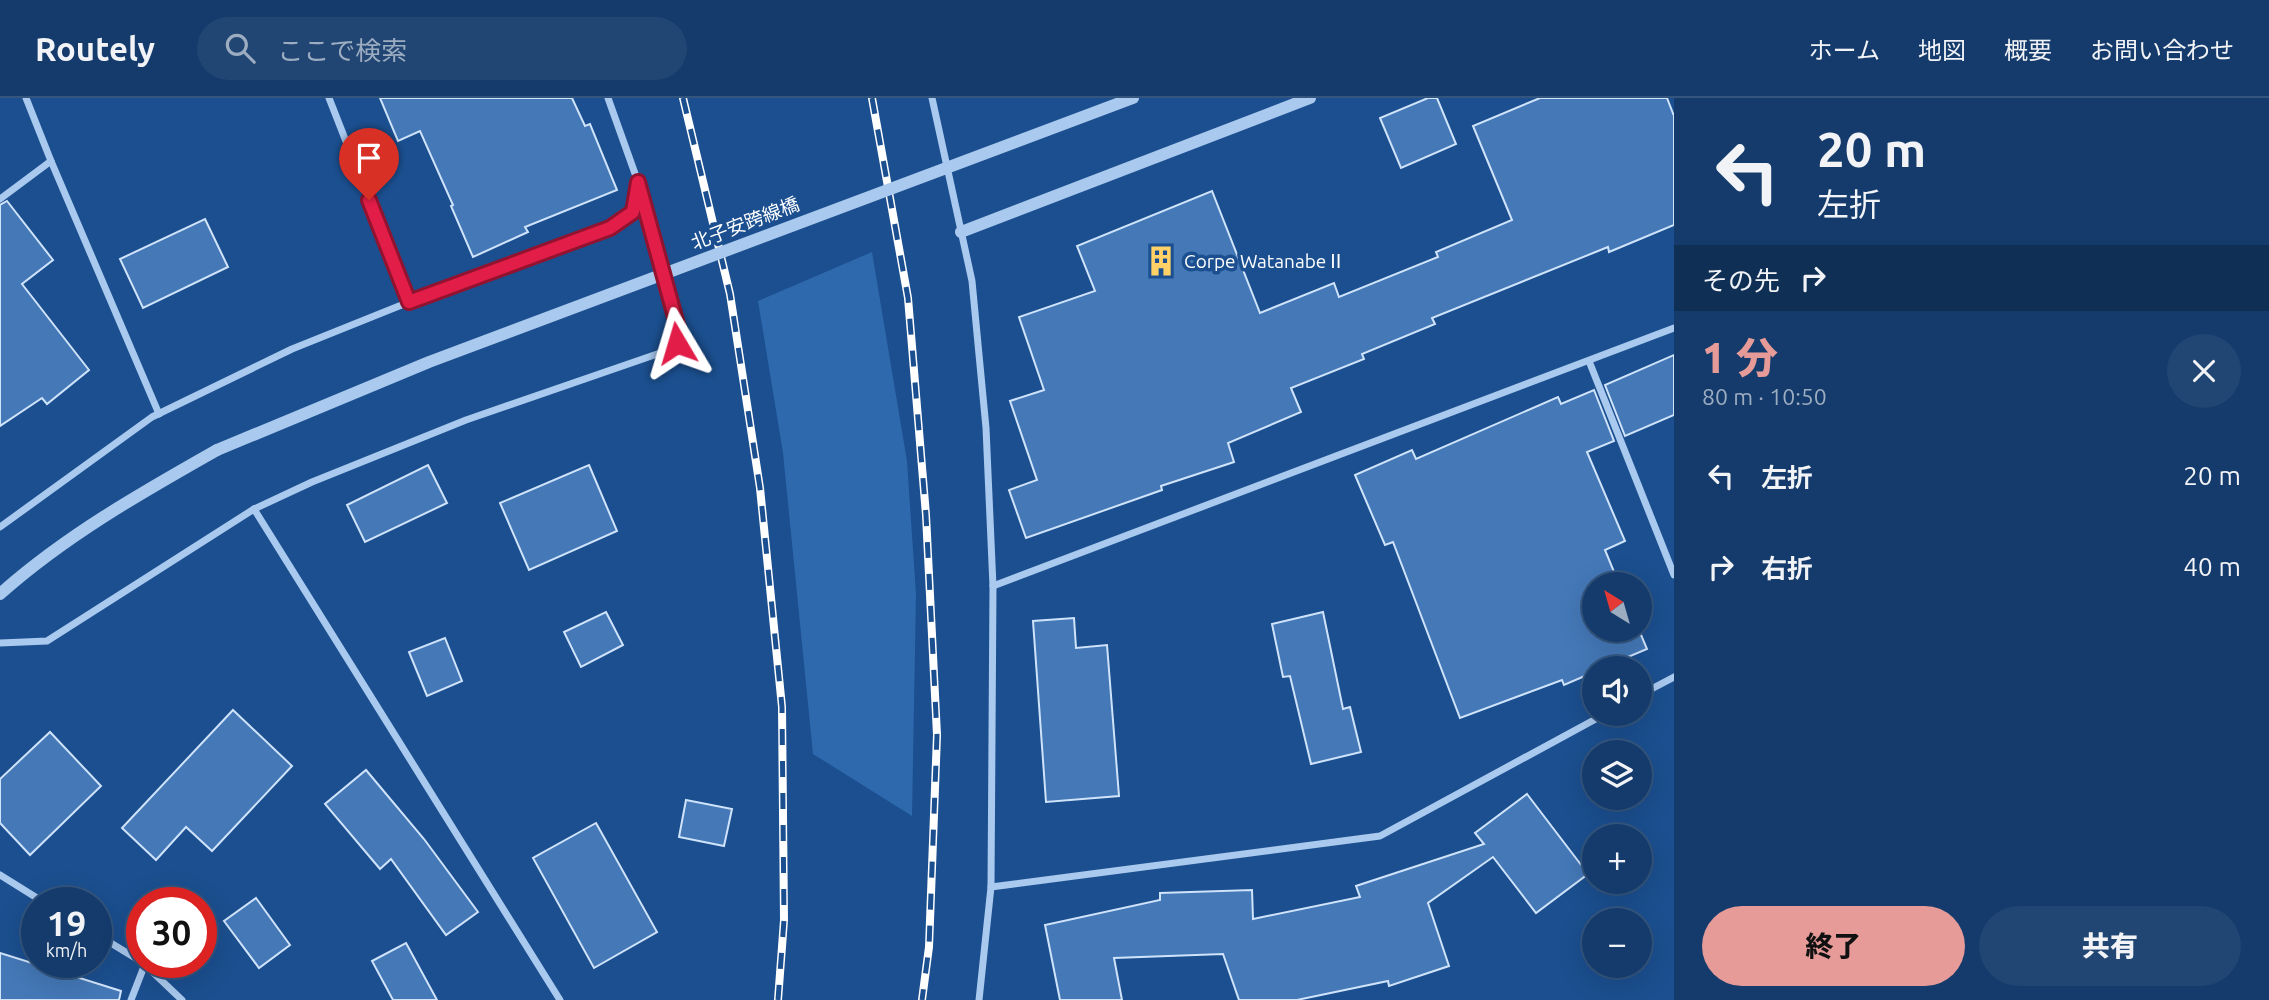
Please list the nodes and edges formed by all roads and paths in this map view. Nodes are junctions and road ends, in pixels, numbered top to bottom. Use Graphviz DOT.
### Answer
graph roads {
  1 [pos="26,98"];
  2 [pos="329,98"];
  3 [pos="608,98"];
  4 [pos="932,98"];
  5 [pos="1133,98"];
  6 [pos="1310,98"];
  7 [pos="51,161"];
  8 [pos="638,182"];
  9 [pos="0,199"];
  10 [pos="961,232"];
  11 [pos="409,302"];
  12 [pos="1674,328"];
  13 [pos="1589,361"];
  14 [pos="159,414"];
  15 [pos="254,509"];
  16 [pos="0,527"];
  17 [pos="1674,575"];
  18 [pos="993,586"];
  19 [pos="0,594"];
  20 [pos="0,643"];
  21 [pos="1674,677"];
  22 [pos="1652,689"];
  23 [pos="1583,726"];
  24 [pos="0,875"];
  25 [pos="990,887"];
  26 [pos="21,888"];
  27 [pos="138,978"];
  28 [pos="159,978"];
  29 [pos="131,1000"];
  30 [pos="182,1000"];
  31 [pos="560,1000"];
  32 [pos="979,1000"];
  1 -- 7 [label="street"];
  2 -- 11 [label="street"];
  3 -- 8 [label="street"];
  4 -- 10 [label="street"];
  5 -- 19 [label="street, 北子安跨線橋, bridge"];
  6 -- 10 [label="street"];
  7 -- 9 [label="street"];
  7 -- 14 [label="street"];
  8 -- 11 [label="street"];
  8 -- 15 [label="street"];
  10 -- 18 [label="street"];
  11 -- 14 [label="street"];
  12 -- 13 [label="street"];
  13 -- 17 [label="street"];
  13 -- 18 [label="street"];
  14 -- 16 [label="street"];
  15 -- 20 [label="street"];
  15 -- 31 [label="street"];
  18 -- 25 [label="street"];
  21 -- 22 [label="street"];
  23 -- 25 [label="street"];
  24 -- 26 [label="street"];
  25 -- 32 [label="street"];
  27 -- 29 [label="street"];
  28 -- 30 [label="street"];
}
